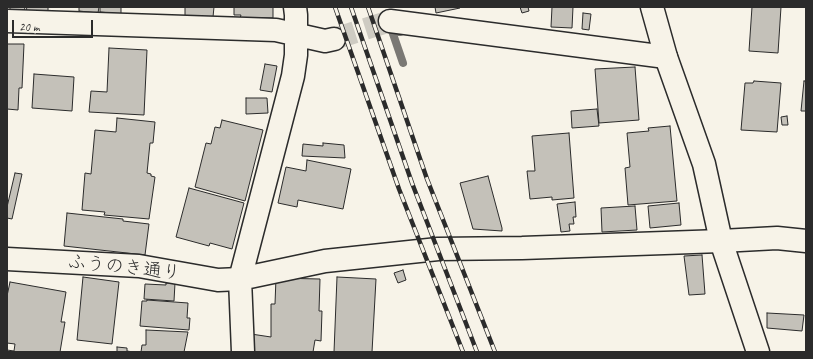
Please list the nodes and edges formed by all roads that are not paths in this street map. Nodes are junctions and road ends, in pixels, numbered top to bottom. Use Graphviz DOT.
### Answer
graph roads {
  1 [pos="295,7"];
  2 [pos="652,7"];
  3 [pos="145,16"];
  4 [pos="390,20"];
  5 [pos="7,21"];
  6 [pos="296,34"];
  7 [pos="334,39"];
  8 [pos="666,56"];
  9 [pos="721,241"];
  10 [pos="806,241"];
  11 [pos="7,259"];
  12 [pos="240,279"];
  13 [pos="243,352"];
  14 [pos="758,352"];
  1 -- 6 [label="street"];
  2 -- 8 [label="street"];
  3 -- 5 [label="street"];
  3 -- 6 [label="street"];
  4 -- 8 [label="street"];
  6 -- 7 [label="street"];
  6 -- 12 [label="street"];
  8 -- 9 [label="street"];
  9 -- 10 [label="street, ふうのき通り"];
  9 -- 12 [label="street, ふうのき通り"];
  9 -- 14 [label="street"];
  11 -- 12 [label="street, ふうのき通り"];
  12 -- 13 [label="street"];
}
